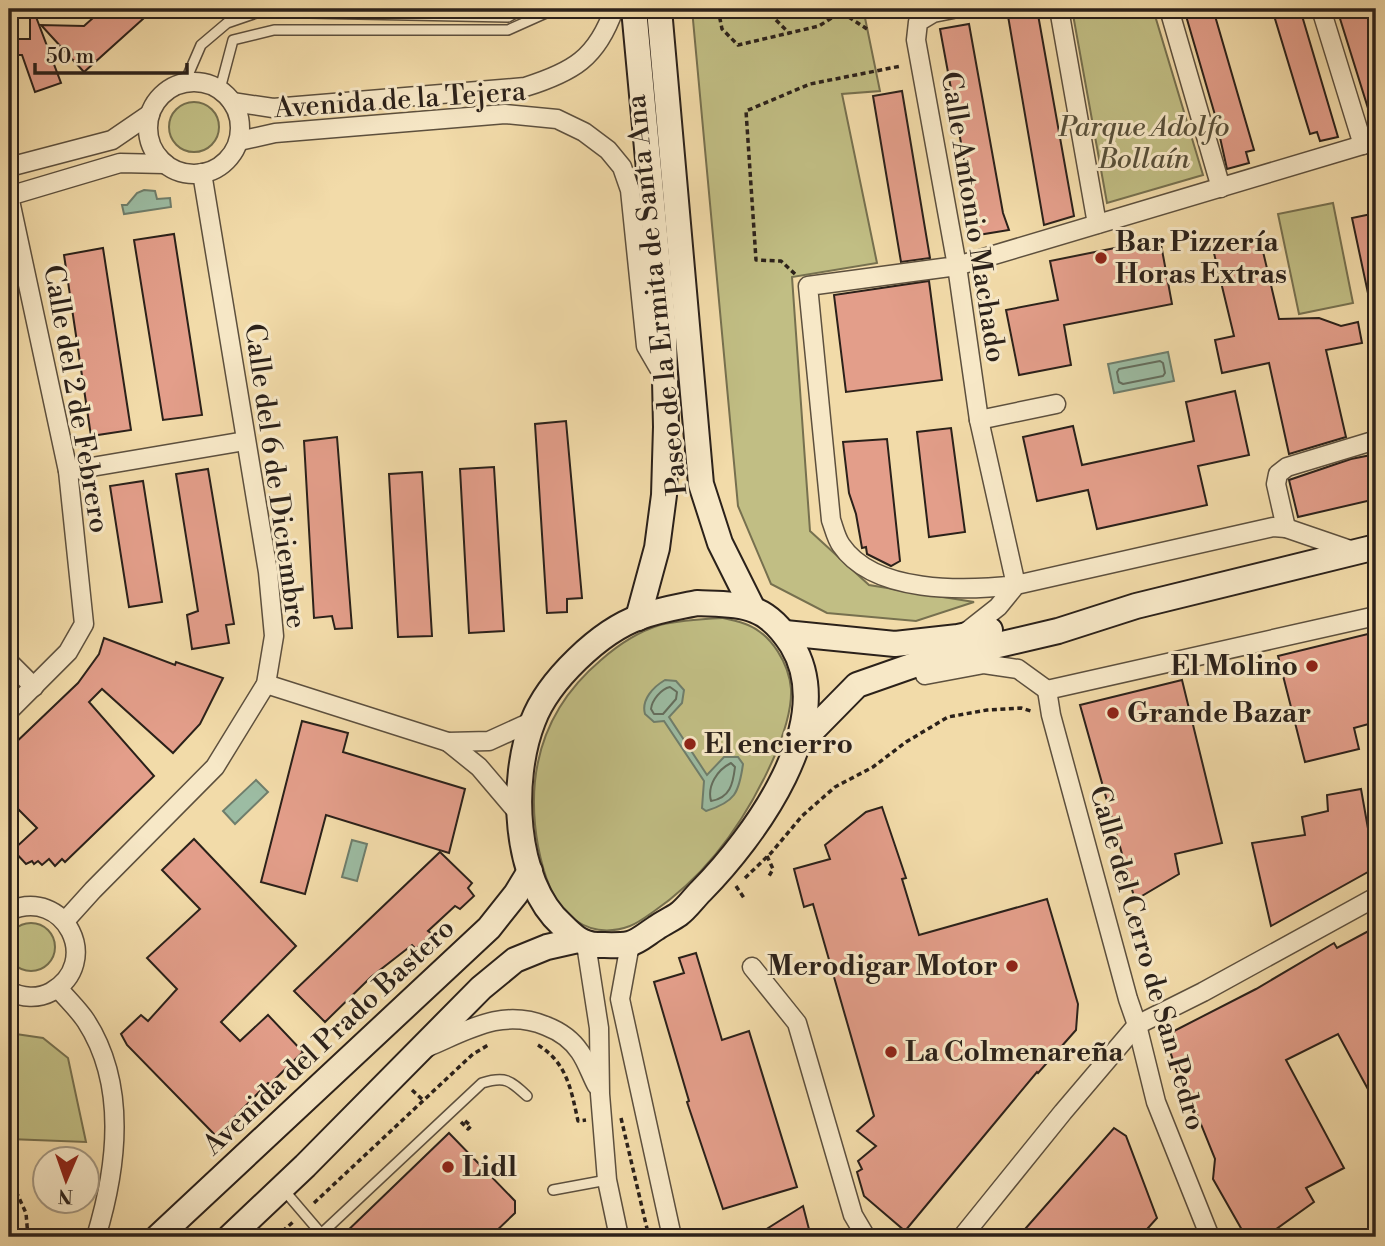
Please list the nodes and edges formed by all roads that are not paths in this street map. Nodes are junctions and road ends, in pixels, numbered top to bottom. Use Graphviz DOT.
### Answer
graph roads {
  1 [pos="522,9"];
  2 [pos="548,9"];
  3 [pos="614,9"];
  4 [pos="634,9"];
  5 [pos="659,9"];
  6 [pos="953,9"];
  7 [pos="1059,9"];
  8 [pos="1169,9"];
  9 [pos="1321,9"];
  10 [pos="185,82"];
  11 [pos="226,95"];
  12 [pos="150,114"];
  13 [pos="239,141"];
  14 [pos="1369,143"];
  15 [pos="165,164"];
  16 [pos="9,167"];
  17 [pos="202,173"];
  18 [pos="1221,188"];
  19 [pos="9,195"];
  20 [pos="1097,224"];
  21 [pos="957,266"];
  22 [pos="665,380"];
  23 [pos="1056,404"];
  24 [pos="979,420"];
  25 [pos="245,440"];
  26 [pos="1376,440"];
  27 [pos="68,471"];
  28 [pos="1286,528"];
  29 [pos="1366,550"];
  30 [pos="1016,585"];
  31 [pos="1136,606"];
  32 [pos="753,609"];
  33 [pos="1376,616"];
  34 [pos="638,618"];
  35 [pos="785,633"];
  36 [pos="958,637"];
  37 [pos="9,662"];
  38 [pos="266,684"];
  39 [pos="857,685"];
  40 [pos="34,687"];
  41 [pos="1046,690"];
  42 [pos="9,711"];
  43 [pos="533,721"];
  44 [pos="447,742"];
  45 [pos="797,746"];
  46 [pos="519,814"];
  47 [pos="530,871"];
  48 [pos="1376,897"];
  49 [pos="9,911"];
  50 [pos="65,921"];
  51 [pos="582,942"];
  52 [pos="630,944"];
  53 [pos="752,967"];
  54 [pos="58,988"];
  55 [pos="9,991"];
  56 [pos="1137,1025"];
  57 [pos="422,1050"];
  58 [pos="600,1094"];
  59 [pos="527,1096"];
  60 [pos="607,1180"];
  61 [pos="282,1188"];
  62 [pos="553,1190"];
  63 [pos="323,1236"];
  64 [pos="96,1237"];
  65 [pos="158,1237"];
  66 [pos="230,1237"];
  67 [pos="619,1237"];
  68 [pos="672,1237"];
  69 [pos="866,1237"];
  70 [pos="962,1237"];
  71 [pos="1210,1237"];
  1 -- 10 [label="lane"];
  2 -- 11 [label="lane"];
  3 -- 11 [label="street, Avenida de la Tejera"];
  4 -- 22 [label="main road, Paseo de la Ermita de Santa Ana"];
  5 -- 32 [label="main road, Paseo de la Ermita de Santa Ana"];
  6 -- 21 [label="street, Calle Antonio Machado"];
  7 -- 20 [label="street"];
  8 -- 18 [label="street"];
  9 -- 14 [label="street"];
  10 -- 11 [label="street"];
  10 -- 12 [label="street"];
  11 -- 13 [label="street"];
  12 -- 15 [label="street"];
  12 -- 16 [label="street"];
  13 -- 17 [label="street"];
  13 -- 22 [label="street, Avenida de la Tejera"];
  14 -- 18 [label="street"];
  15 -- 17 [label="street"];
  15 -- 19 [label="street"];
  17 -- 25 [label="street, Calle del 6 de Diciembre"];
  18 -- 20 [label="street"];
  19 -- 27 [label="street, Calle del 2 de Febrero"];
  20 -- 21 [label="street"];
  21 -- 24 [label="street, Calle Antonio Machado"];
  21 -- 30 [label="street"];
  22 -- 34 [label="main road, Paseo de la Ermita de Santa Ana"];
  23 -- 24 [label="street"];
  24 -- 30 [label="street, Calle Antonio Machado"];
  25 -- 27 [label="street"];
  25 -- 38 [label="street, Calle del 6 de Diciembre"];
  26 -- 28 [label="street"];
  27 -- 40 [label="street, Calle del 2 de Febrero"];
  28 -- 29 [label="street"];
  28 -- 30 [label="street"];
  29 -- 31 [label="main road"];
  30 -- 36 [label="street"];
  31 -- 36 [label="main road"];
  31 -- 39 [label="main road"];
  32 -- 34 [label="main road"];
  32 -- 35 [label="main road"];
  33 -- 41 [label="street"];
  34 -- 43 [label="main road"];
  35 -- 36 [label="main road"];
  35 -- 45 [label="main road"];
  37 -- 40 [label="street"];
  38 -- 44 [label="street"];
  38 -- 50 [label="street, Calle del 6 de Diciembre"];
  39 -- 41 [label="street"];
  39 -- 45 [label="main road"];
  40 -- 42 [label="street, Calle del 2 de Febrero"];
  41 -- 56 [label="street, Calle del Cerro de San Pedro"];
  43 -- 44 [label="street"];
  43 -- 46 [label="main road"];
  44 -- 46 [label="street"];
  45 -- 52 [label="main road"];
  46 -- 47 [label="main road"];
  47 -- 51 [label="main road"];
  47 -- 65 [label="main road, Avenida del Prado Bastero"];
  48 -- 56 [label="street"];
  49 -- 50 [label="street"];
  50 -- 54 [label="street"];
  51 -- 52 [label="main road"];
  51 -- 57 [label="main road"];
  51 -- 58 [label="street"];
  52 -- 68 [label="street"];
  53 -- 69 [label="street"];
  54 -- 55 [label="street"];
  54 -- 64 [label="street"];
  56 -- 70 [label="street"];
  56 -- 71 [label="street, Calle del Cerro de San Pedro"];
  57 -- 58 [label="street"];
  57 -- 61 [label="main road"];
  58 -- 60 [label="street"];
  59 -- 63 [label="lane"];
  60 -- 62 [label="lane"];
  60 -- 67 [label="street"];
  61 -- 63 [label="lane"];
  61 -- 66 [label="main road"];
}
